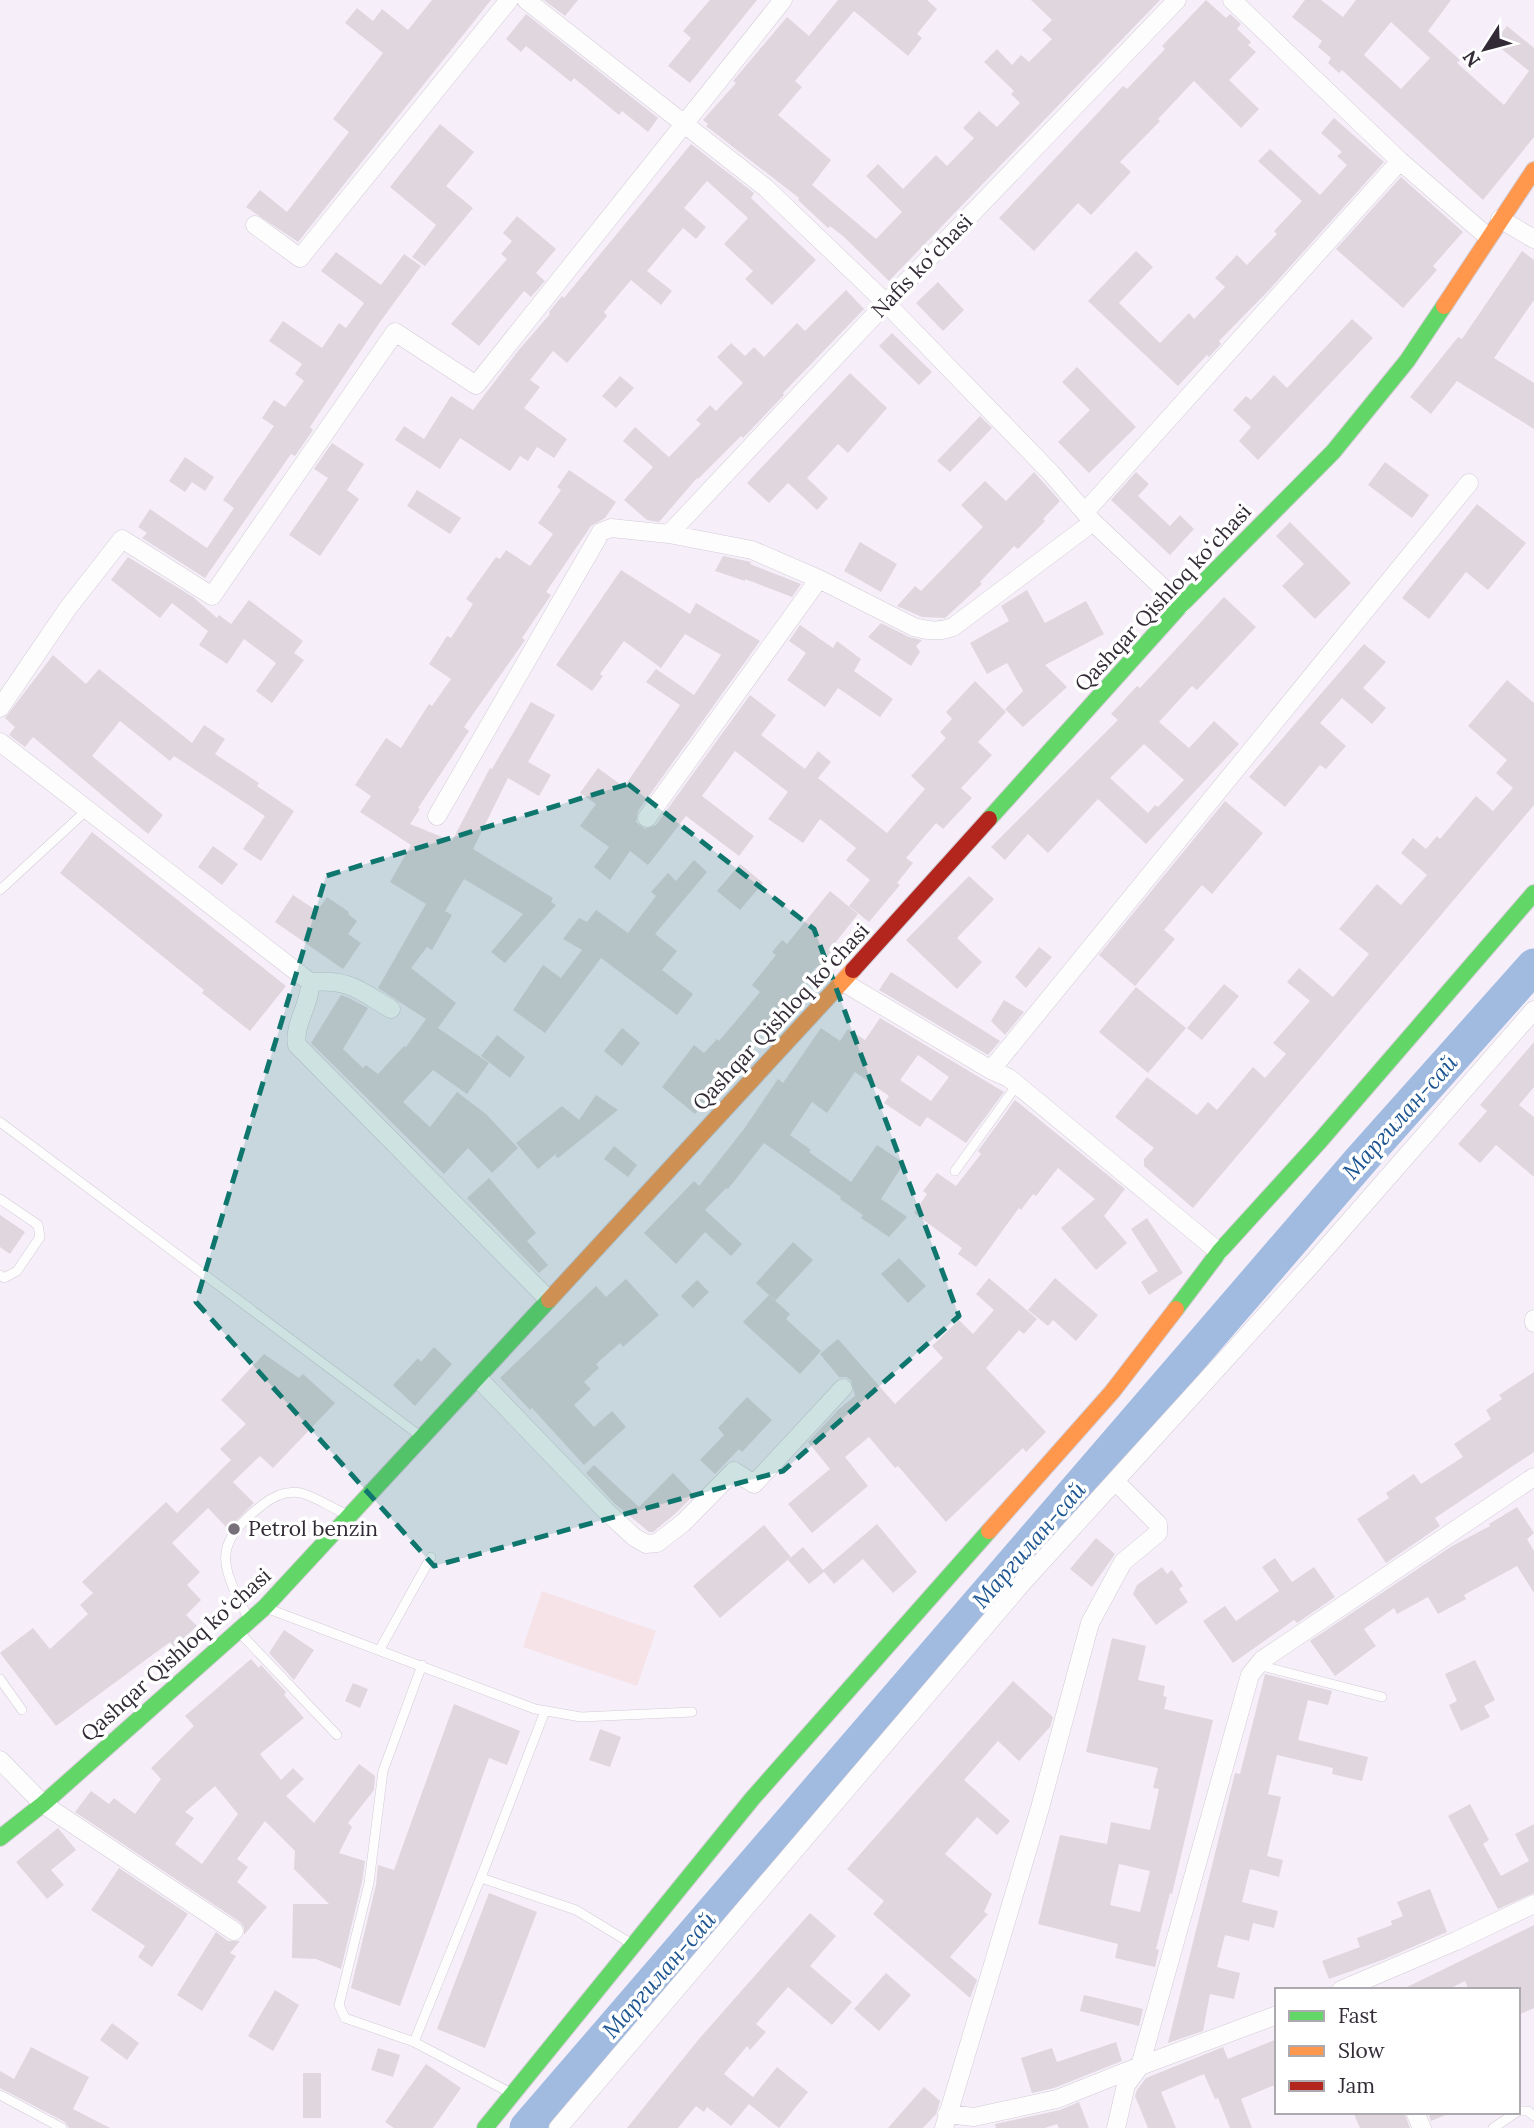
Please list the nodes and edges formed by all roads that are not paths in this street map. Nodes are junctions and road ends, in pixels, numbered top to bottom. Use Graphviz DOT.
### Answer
graph roads {
  1 [pos="509,0"];
  2 [pos="526,0"];
  3 [pos="783,0"];
  4 [pos="1177,0"];
  5 [pos="1233,0"];
  6 [pos="685,123"];
  7 [pos="1400,161"];
  8 [pos="1534,170"];
  9 [pos="1500,219"];
  10 [pos="255,225"];
  11 [pos="1488,237"];
  12 [pos="1534,239"];
  13 [pos="886,303"];
  14 [pos="1469,483"];
  15 [pos="1089,517"];
  16 [pos="670,534"];
  17 [pos="819,579"];
  18 [pos="1181,605"];
  19 [pos="0,708"];
  20 [pos="0,742"];
  21 [pos="88,809"];
  22 [pos="437,816"];
  23 [pos="648,818"];
  24 [pos="0,890"];
  25 [pos="1534,892"];
  26 [pos="310,982"];
  27 [pos="843,982"];
  28 [pos="391,1009"];
  29 [pos="1534,1010"];
  30 [pos="991,1070"];
  31 [pos="1017,1085"];
  32 [pos="0,1122"];
  33 [pos="955,1171"];
  34 [pos="0,1199"];
  35 [pos="1219,1252"];
  36 [pos="0,1275"];
  37 [pos="548,1299"];
  38 [pos="478,1378"];
  39 [pos="843,1388"];
  40 [pos="422,1437"];
  41 [pos="1534,1476"];
  42 [pos="1115,1481"];
  43 [pos="350,1516"];
  44 [pos="430,1557"];
  45 [pos="265,1607"];
  46 [pos="243,1626"];
  47 [pos="380,1649"];
  48 [pos="422,1665"];
  49 [pos="1258,1665"];
  50 [pos="0,1679"];
  51 [pos="1381,1697"];
  52 [pos="22,1710"];
  53 [pos="545,1711"];
  54 [pos="692,1712"];
  55 [pos="337,1735"];
  56 [pos="0,1760"];
  57 [pos="43,1804"];
  58 [pos="0,1838"];
  59 [pos="481,1878"];
  60 [pos="1534,1904"];
  61 [pos="234,1931"];
  62 [pos="634,1945"];
  63 [pos="1365,1985"];
  64 [pos="1275,2016"];
  65 [pos="414,2042"];
  66 [pos="1140,2066"];
  67 [pos="512,2094"];
  68 [pos="0,2095"];
  69 [pos="1515,2114"];
  70 [pos="946,2121"];
  71 [pos="62,2128"];
  72 [pos="485,2128"];
  73 [pos="558,2128"];
  74 [pos="1116,2128"];
  75 [pos="1493,2128"];
  1 -- 10 [label="street"];
  2 -- 6 [label="street"];
  3 -- 6 [label="street"];
  4 -- 13 [label="street, Nafis koʻchasi"];
  5 -- 7 [label="street"];
  6 -- 13 [label="street"];
  6 -- 19 [label="street"];
  7 -- 11 [label="street"];
  7 -- 15 [label="street"];
  8 -- 9 [label="main road, Qashqar Qishloq koʻchasi"];
  9 -- 11 [label="main road, Qashqar Qishloq koʻchasi"];
  9 -- 12 [label="street"];
  11 -- 18 [label="main road, Qashqar Qishloq koʻchasi"];
  13 -- 15 [label="street"];
  13 -- 16 [label="street, Nafis koʻchasi"];
  14 -- 30 [label="street"];
  15 -- 17 [label="street"];
  15 -- 18 [label="street"];
  16 -- 17 [label="street"];
  16 -- 22 [label="street"];
  17 -- 23 [label="street"];
  18 -- 27 [label="main road, Qashqar Qishloq koʻchasi"];
  20 -- 21 [label="street"];
  21 -- 24 [label="lane"];
  21 -- 26 [label="street"];
  25 -- 35 [label="main road"];
  26 -- 28 [label="street"];
  26 -- 37 [label="street"];
  27 -- 30 [label="street"];
  27 -- 37 [label="main road, Qashqar Qishloq koʻchasi"];
  29 -- 42 [label="street"];
  30 -- 31 [label="street"];
  31 -- 33 [label="lane"];
  31 -- 35 [label="street"];
  32 -- 40 [label="lane"];
  34 -- 36 [label="lane"];
  35 -- 62 [label="main road"];
  37 -- 38 [label="main road, Qashqar Qishloq koʻchasi"];
  38 -- 39 [label="street"];
  38 -- 40 [label="main road, Qashqar Qishloq koʻchasi"];
  40 -- 43 [label="main road, Qashqar Qishloq koʻchasi"];
  41 -- 49 [label="street"];
  42 -- 70 [label="street"];
  42 -- 73 [label="street"];
  43 -- 45 [label="main road, Qashqar Qishloq koʻchasi"];
  43 -- 46 [label="lane"];
  44 -- 47 [label="lane"];
  45 -- 46 [label="main road, Qashqar Qishloq koʻchasi"];
  45 -- 47 [label="lane"];
  46 -- 55 [label="lane"];
  46 -- 57 [label="main road, Qashqar Qishloq koʻchasi"];
  47 -- 48 [label="lane"];
  48 -- 53 [label="lane"];
  48 -- 65 [label="lane"];
  49 -- 51 [label="lane"];
  49 -- 66 [label="street"];
  50 -- 52 [label="lane"];
  53 -- 54 [label="lane"];
  53 -- 59 [label="lane"];
  56 -- 57 [label="street"];
  57 -- 58 [label="main road, Qashqar Qishloq koʻchasi"];
  57 -- 61 [label="street"];
  59 -- 62 [label="lane"];
  59 -- 65 [label="lane"];
  60 -- 63 [label="street"];
  62 -- 67 [label="main road"];
  64 -- 66 [label="street"];
  65 -- 67 [label="lane"];
  66 -- 70 [label="street"];
  66 -- 74 [label="street"];
  67 -- 72 [label="main road"];
  68 -- 71 [label="lane"];
  69 -- 75 [label="lane"];
}
